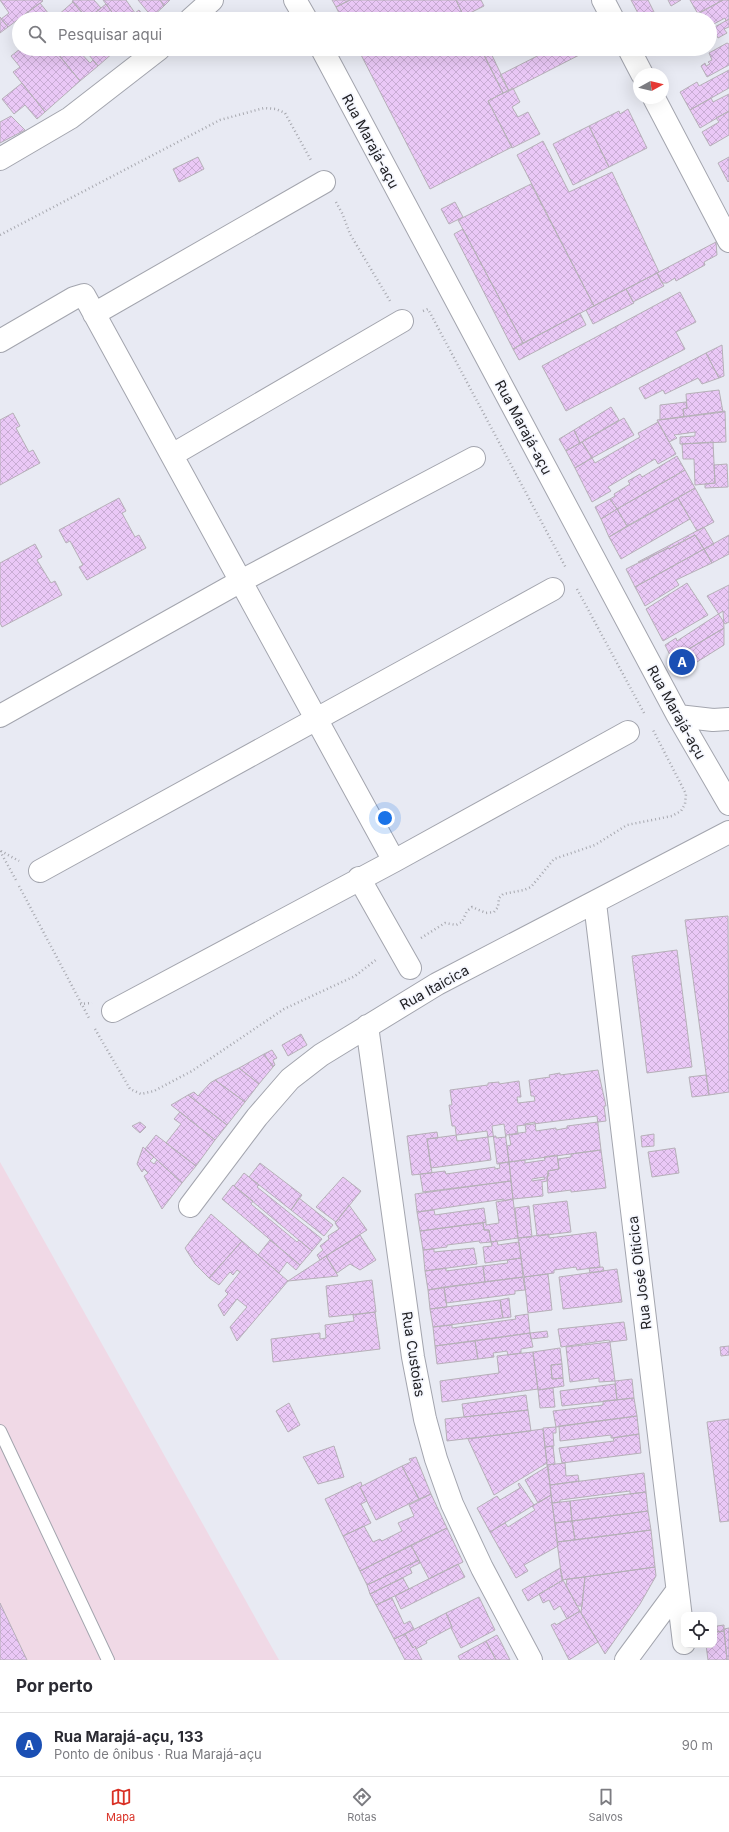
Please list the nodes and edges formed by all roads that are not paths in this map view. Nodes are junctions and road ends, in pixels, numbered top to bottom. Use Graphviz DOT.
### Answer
graph roads {
  1 [pos="212,0"];
  2 [pos="295,0"];
  3 [pos="603,0"];
  4 [pos="199,12"];
  5 [pos="302,12"];
  6 [pos="609,12"];
  7 [pos="149,56"];
  8 [pos="326,56"];
  9 [pos="633,56"];
  10 [pos="639,68"];
  11 [pos="657,104"];
  12 [pos="0,160"];
  13 [pos="324,182"];
  14 [pos="729,241"];
  15 [pos="94,314"];
  16 [pos="402,321"];
  17 [pos="0,341"];
  18 [pos="172,455"];
  19 [pos="474,458"];
  20 [pos="241,581"];
  21 [pos="553,589"];
  22 [pos="0,716"];
  23 [pos="678,716"];
  24 [pos="729,718"];
  25 [pos="316,719"];
  26 [pos="628,732"];
  27 [pos="729,804"];
  28 [pos="729,832"];
  29 [pos="394,861"];
  30 [pos="40,872"];
  31 [pos="359,878"];
  32 [pos="596,903"];
  33 [pos="405,959"];
  34 [pos="113,1011"];
  35 [pos="367,1026"];
  36 [pos="190,1206"];
  37 [pos="0,1431"];
  38 [pos="677,1591"];
  39 [pos="681,1621"];
  40 [pos="684,1648"];
  41 [pos="108,1660"];
  42 [pos="531,1660"];
  43 [pos="626,1660"];
  44 [pos="686,1660"];
  1 -- 4 [label="street"];
  2 -- 5 [label="street"];
  3 -- 6 [label="street"];
  7 -- 12 [label="street"];
  8 -- 23 [label="street, Rua Marajá-açu"];
  9 -- 10 [label="street"];
  11 -- 14 [label="street"];
  13 -- 15 [label="street"];
  15 -- 17 [label="street"];
  15 -- 18 [label="street"];
  16 -- 18 [label="street"];
  18 -- 20 [label="street"];
  19 -- 20 [label="street"];
  20 -- 22 [label="street"];
  20 -- 25 [label="street"];
  21 -- 25 [label="street"];
  23 -- 24 [label="street"];
  23 -- 27 [label="street, Rua Marajá-açu"];
  25 -- 29 [label="street"];
  25 -- 30 [label="street"];
  26 -- 29 [label="street"];
  28 -- 32 [label="street, Rua Itaicica"];
  29 -- 31 [label="street"];
  31 -- 33 [label="street"];
  31 -- 34 [label="street"];
  32 -- 35 [label="street, Rua Itaicica"];
  32 -- 38 [label="street, Rua José Oiticica"];
  35 -- 36 [label="street, Rua Itaicica"];
  35 -- 42 [label="street, Rua Custoias"];
  37 -- 41 [label="lane"];
  38 -- 39 [label="street, Rua José Oiticica"];
  38 -- 43 [label="street"];
  40 -- 44 [label="street, Rua José Oiticica"];
}
